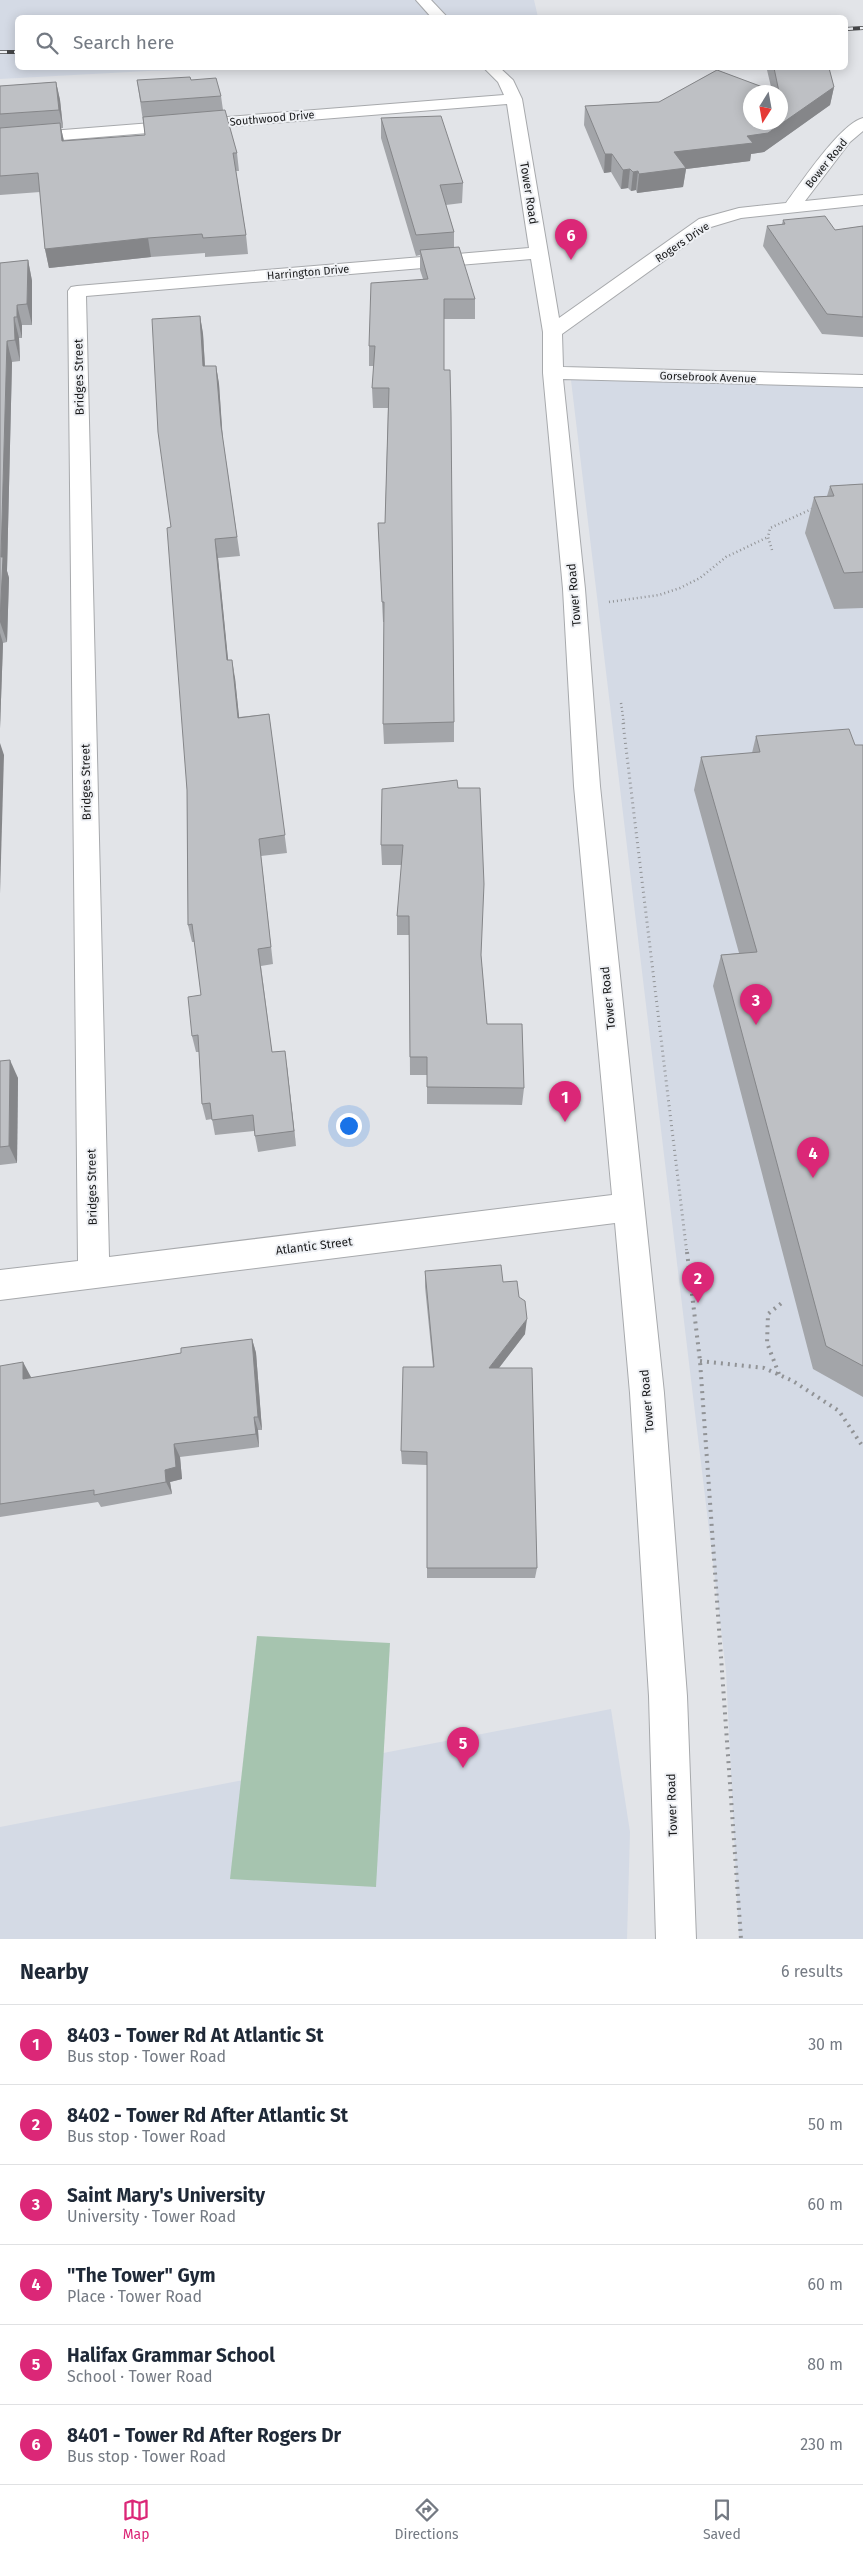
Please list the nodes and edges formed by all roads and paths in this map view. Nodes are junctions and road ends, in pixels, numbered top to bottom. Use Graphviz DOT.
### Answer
graph roads {
  1 [pos="423,0"];
  2 [pos="438,15"];
  3 [pos="504,82"];
  4 [pos="863,123"];
  5 [pos="0,140"];
  6 [pos="863,200"];
  7 [pos="792,206"];
  8 [pos="539,254"];
  9 [pos="77,291"];
  10 [pos="552,332"];
  11 [pos="553,373"];
  12 [pos="863,382"];
  13 [pos="820,506"];
  14 [pos="768,537"];
  15 [pos="772,550"];
  16 [pos="608,593"];
  17 [pos="609,602"];
  18 [pos="610,612"];
  19 [pos="620,697"];
  20 [pos="628,1208"];
  21 [pos="94,1273"];
  22 [pos="0,1285"];
  23 [pos="784,1301"];
  24 [pos="700,1361"];
  25 [pos="779,1374"];
  26 [pos="863,1447"];
  27 [pos="676,1939"];
  28 [pos="741,1939"];
  1 -- 2 [label="street"];
  3 -- 5 [label="street, Southwood Drive"];
  3 -- 8 [label="street, Tower Road"];
  4 -- 7 [label="street, Bower Road"];
  6 -- 7 [label="street, Rogers Drive"];
  7 -- 10 [label="street, Rogers Drive"];
  8 -- 9 [label="street, Harrington Drive"];
  8 -- 10 [label="street, Tower Road"];
  9 -- 21 [label="street, Bridges Street"];
  10 -- 11 [label="street, Tower Road"];
  11 -- 12 [label="street, Gorsebrook Avenue"];
  11 -- 20 [label="street, Tower Road"];
  13 -- 14 [label="path"];
  14 -- 15 [label="path"];
  14 -- 17 [label="path"];
  16 -- 17 [label="path"];
  17 -- 18 [label="path"];
  19 -- 24 [label="path"];
  20 -- 21 [label="street, Atlantic Street"];
  20 -- 27 [label="street, Tower Road"];
  21 -- 22 [label="street, Atlantic Street"];
  23 -- 25 [label="path"];
  24 -- 25 [label="path"];
  24 -- 28 [label="path"];
  25 -- 26 [label="path"];
}
